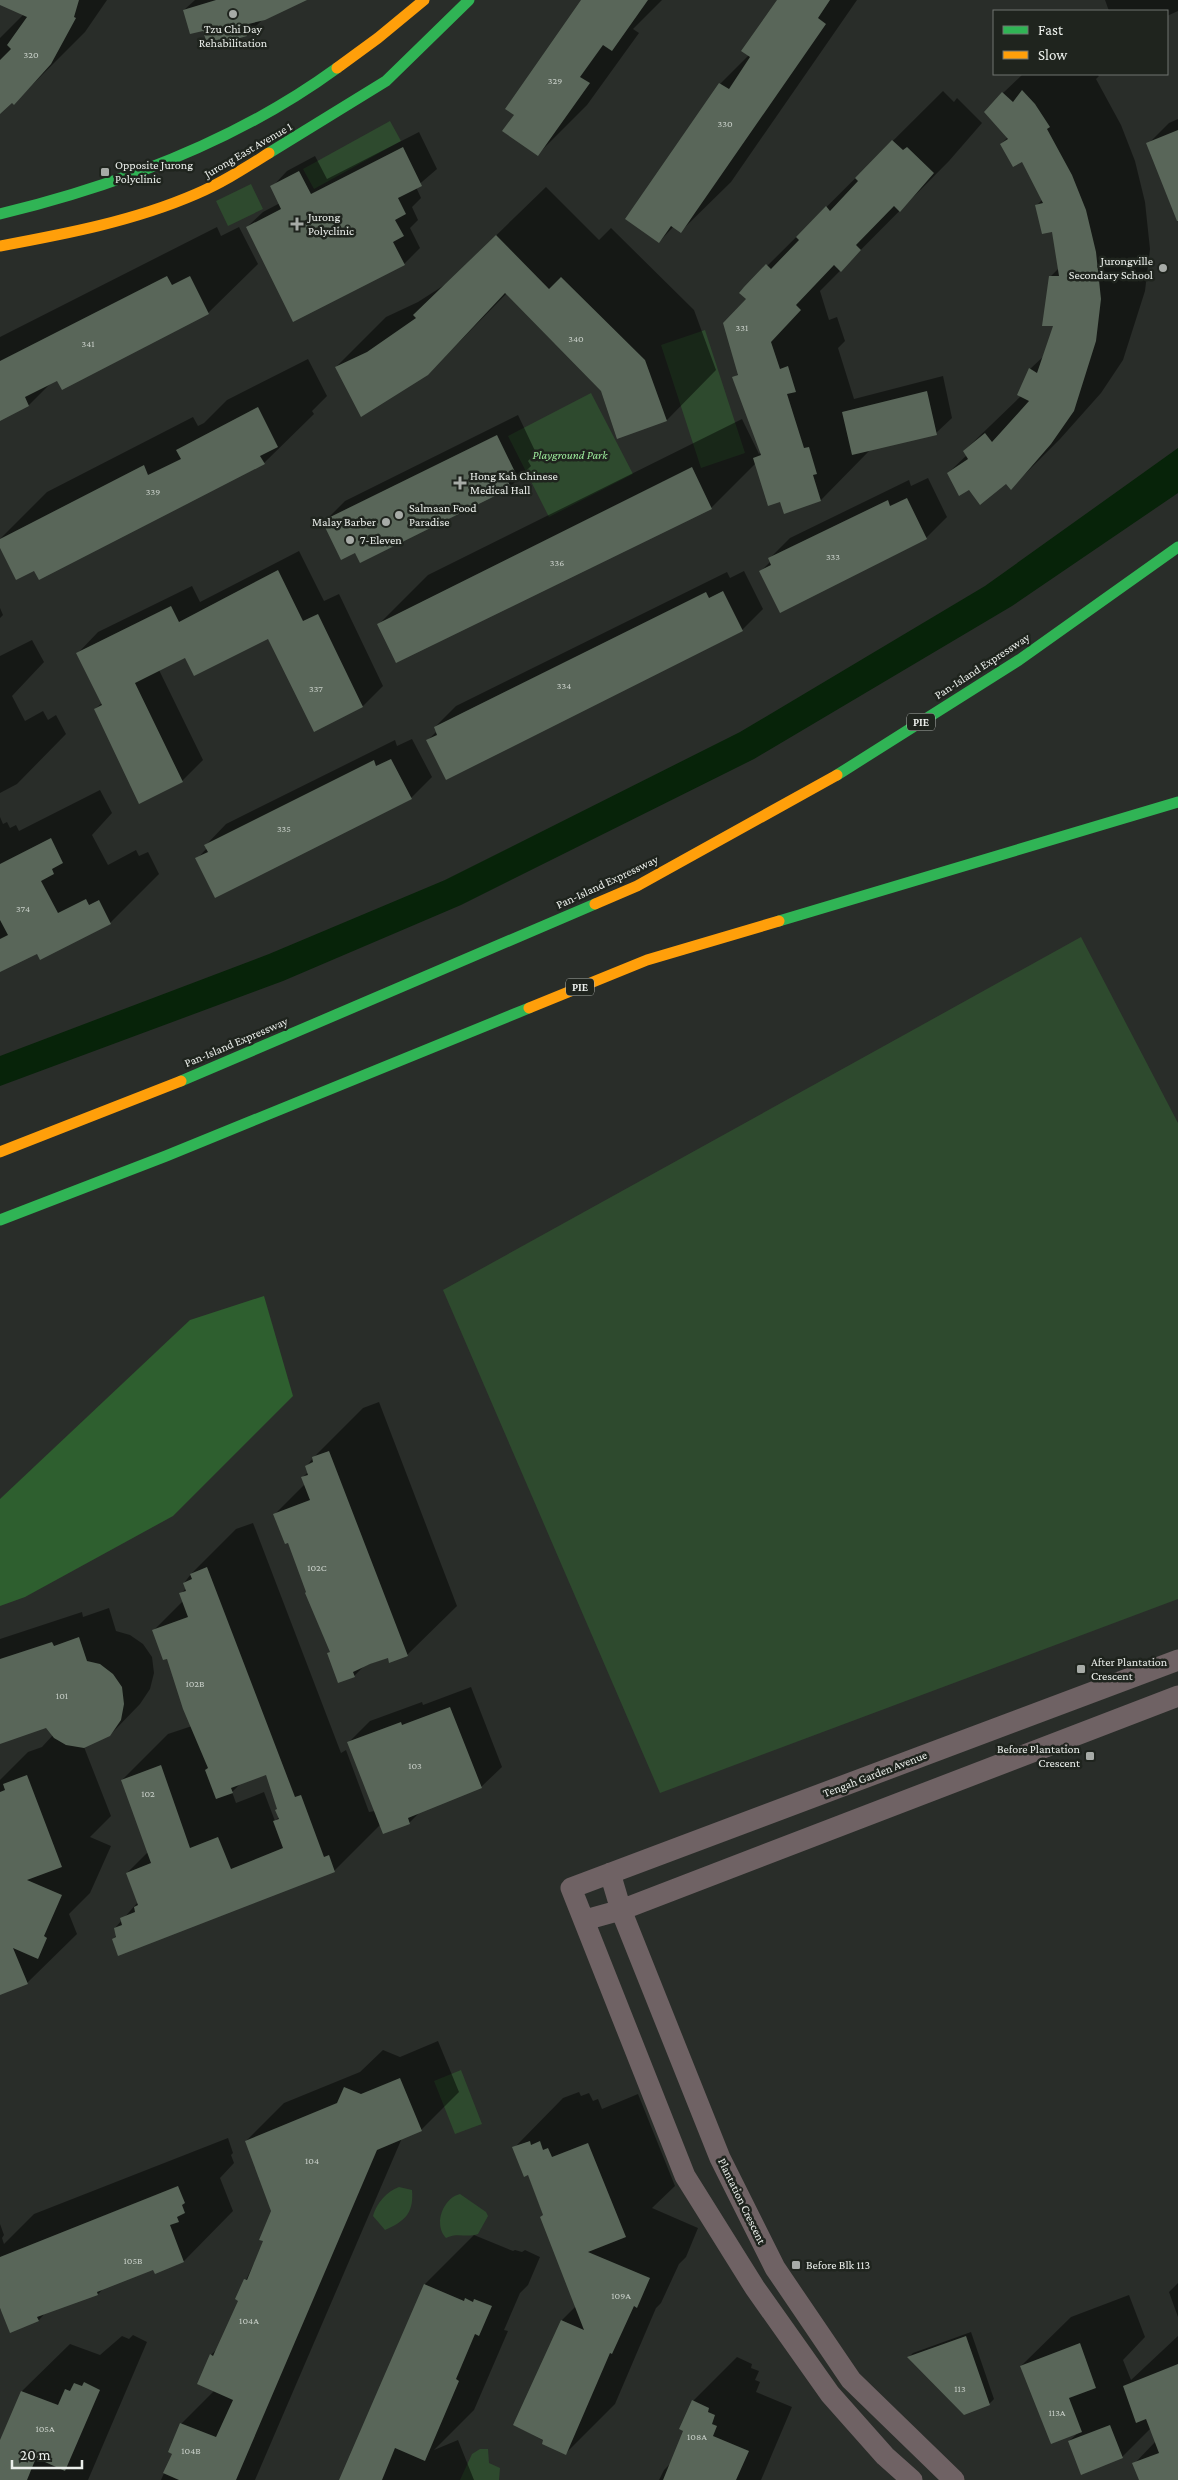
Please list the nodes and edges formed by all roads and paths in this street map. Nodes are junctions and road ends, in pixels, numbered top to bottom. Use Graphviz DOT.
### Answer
graph roads {
  1 [pos="424,0"];
  2 [pos="469,0"];
  3 [pos="0,214"];
  4 [pos="0,246"];
  5 [pos="1178,547"];
  6 [pos="1178,802"];
  7 [pos="0,1152"];
  8 [pos="0,1220"];
  9 [pos="1178,1660"];
  10 [pos="1178,1696"];
  11 [pos="610,1874"];
  12 [pos="621,1910"];
  13 [pos="584,1920"];
  14 [pos="912,2480"];
  15 [pos="954,2480"];
  1 -- 3 [label="main road, Jurong East Avenue 1"];
  2 -- 4 [label="main road, Jurong East Avenue 1"];
  5 -- 7 [label="main road, Pan-Island Expressway / PIE"];
  6 -- 8 [label="main road, PIE"];
  9 -- 11 [label="street, Tengah Garden Avenue"];
  10 -- 12 [label="street"];
  11 -- 12 [label="street, Plantation Crescent"];
  11 -- 13 [label="street, Tengah Garden Avenue"];
  12 -- 13 [label="street"];
  12 -- 15 [label="street, Plantation Crescent"];
  13 -- 14 [label="street"];
}
